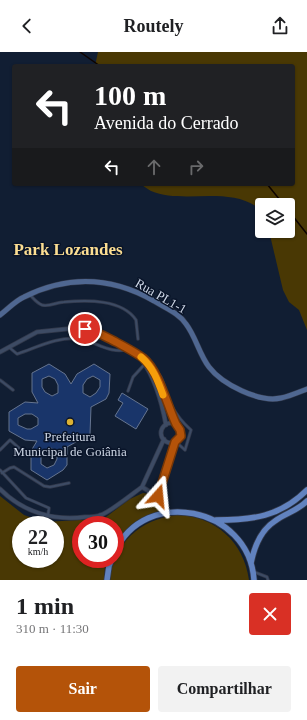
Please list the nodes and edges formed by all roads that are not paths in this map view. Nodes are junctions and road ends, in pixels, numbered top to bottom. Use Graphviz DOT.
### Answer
graph roads {
  1 [pos="30,294"];
  2 [pos="0,315"];
  3 [pos="138,339"];
  4 [pos="8,346"];
  5 [pos="129,349"];
  6 [pos="0,352"];
  7 [pos="147,365"];
  8 [pos="0,380"];
  9 [pos="307,389"];
  10 [pos="13,390"];
  11 [pos="128,391"];
  12 [pos="169,405"];
  13 [pos="164,410"];
  14 [pos="176,424"];
  15 [pos="166,425"];
  16 [pos="164,439"];
  17 [pos="176,442"];
  18 [pos="19,448"];
  19 [pos="0,450"];
  20 [pos="0,470"];
  21 [pos="2,473"];
  22 [pos="68,482"];
  23 [pos="142,487"];
  24 [pos="0,489"];
  25 [pos="307,490"];
  26 [pos="158,496"];
  27 [pos="307,501"];
  28 [pos="168,513"];
  29 [pos="100,515"];
  30 [pos="48,516"];
  31 [pos="64,517"];
  32 [pos="215,520"];
  33 [pos="124,539"];
  34 [pos="251,564"];
  35 [pos="109,568"];
  36 [pos="254,572"];
  37 [pos="107,580"];
  38 [pos="254,580"];
  39 [pos="268,580"];
  1 -- 2 [label="street, Rua PL1-1"];
  1 -- 3 [label="lane"];
  1 -- 9 [label="street, Rua PL1-1"];
  4 -- 5 [label="street"];
  4 -- 5 [label="lane"];
  4 -- 6 [label="street"];
  5 -- 7 [label="street"];
  7 -- 11 [label="lane"];
  7 -- 12 [label="street"];
  7 -- 13 [label="street"];
  8 -- 10 [label="lane"];
  12 -- 13 [label="lane"];
  12 -- 14 [label="street"];
  12 -- 17 [label="lane"];
  13 -- 15 [label="street"];
  14 -- 15 [label="street"];
  14 -- 17 [label="street"];
  15 -- 16 [label="street"];
  16 -- 17 [label="street"];
  16 -- 23 [label="street"];
  17 -- 26 [label="street"];
  18 -- 19 [label="lane"];
  20 -- 21 [label="lane"];
  21 -- 22 [label="lane"];
  21 -- 30 [label="lane"];
  23 -- 26 [label="street"];
  23 -- 29 [label="street"];
  24 -- 30 [label="street"];
  25 -- 32 [label="main road"];
  26 -- 28 [label="street"];
  27 -- 34 [label="main road"];
  28 -- 32 [label="main road"];
  28 -- 33 [label="main road"];
  29 -- 31 [label="street"];
  32 -- 34 [label="main road"];
  34 -- 36 [label="main road"];
  35 -- 37 [label="main road"];
  36 -- 38 [label="main road"];
  36 -- 39 [label="lane"];
}
